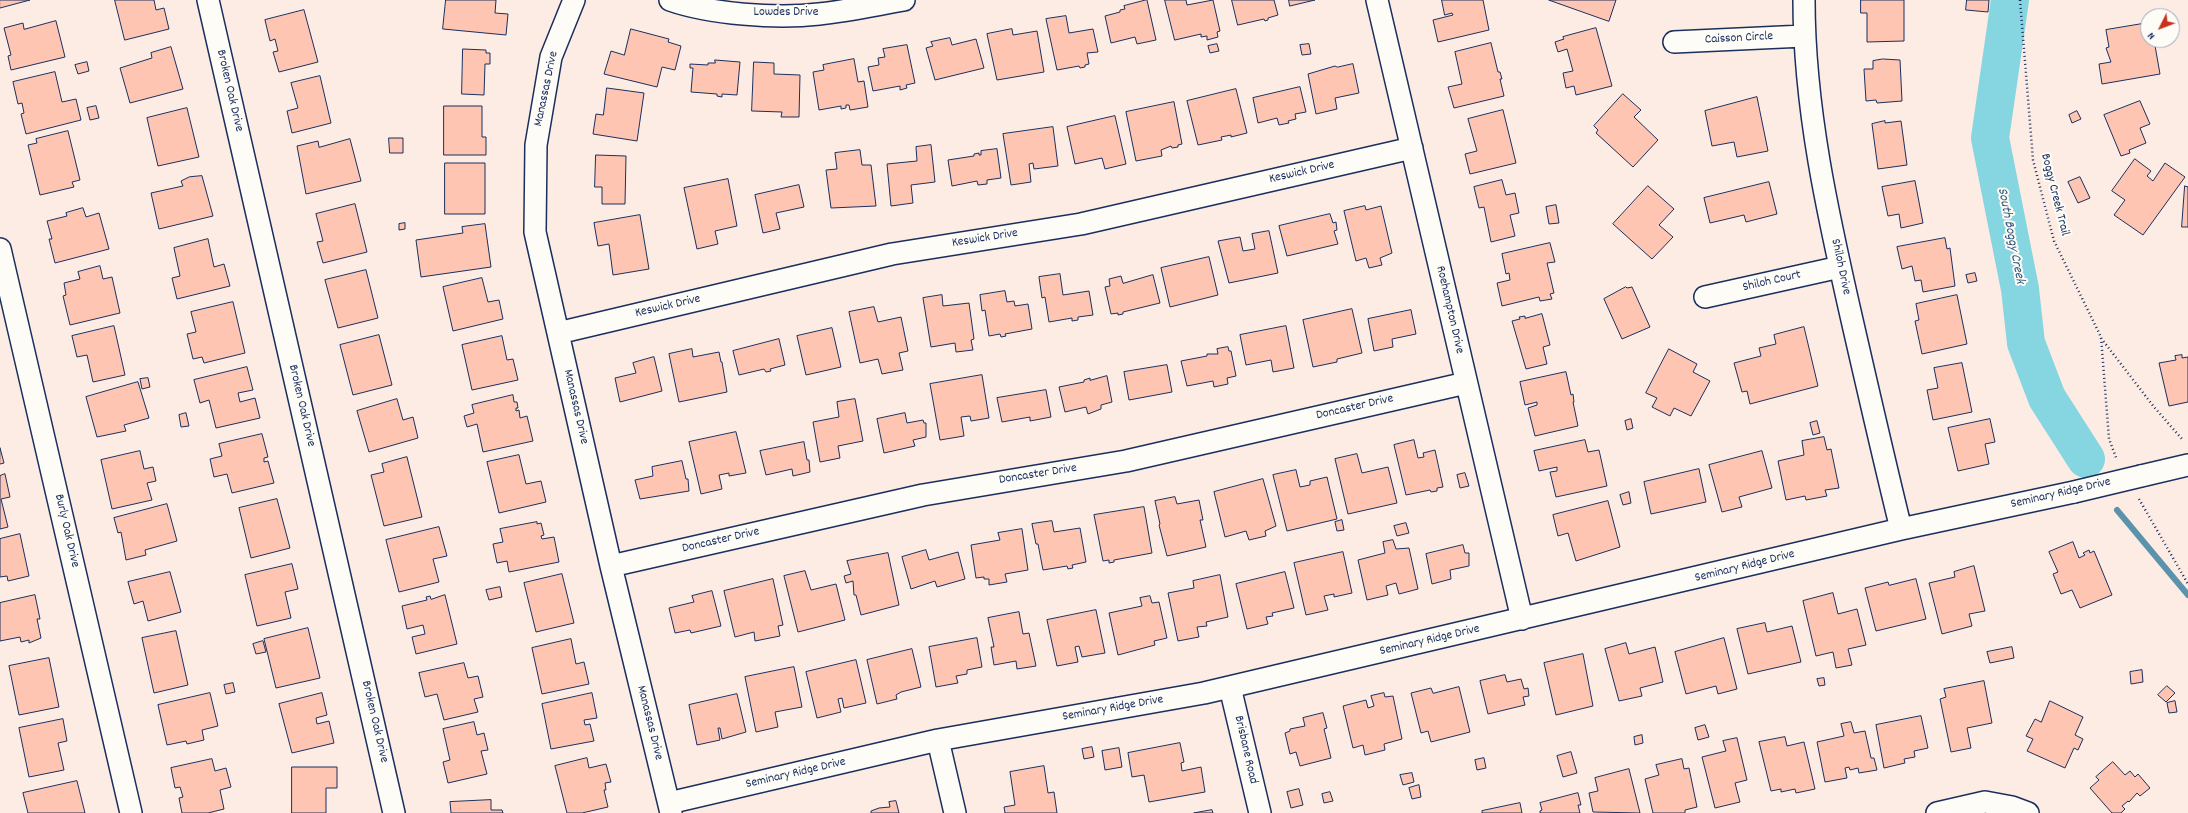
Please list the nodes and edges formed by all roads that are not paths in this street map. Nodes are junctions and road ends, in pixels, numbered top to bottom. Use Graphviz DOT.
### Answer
graph roads {
  1 [pos="208,0"];
  2 [pos="574,0"];
  3 [pos="670,0"];
  4 [pos="904,0"];
  5 [pos="1377,0"];
  6 [pos="1804,0"];
  7 [pos="1804,36"];
  8 [pos="1674,42"];
  9 [pos="1412,148"];
  10 [pos="0,249"];
  11 [pos="1840,267"];
  12 [pos="1705,297"];
  13 [pos="558,334"];
  14 [pos="1466,383"];
  15 [pos="2188,465"];
  16 [pos="1901,530"];
  17 [pos="611,566"];
  18 [pos="1522,619"];
  19 [pos="1230,687"];
  20 [pos="938,740"];
  21 [pos="670,808"];
  22 [pos="131,813"];
  23 [pos="394,813"];
  24 [pos="955,813"];
  25 [pos="1260,813"];
  26 [pos="1937,813"];
  27 [pos="2028,813"];
  1 -- 23 [label="street, Broken Oak Drive"];
  2 -- 13 [label="street, Manassas Drive"];
  3 -- 4 [label="street, Lowdes Drive"];
  5 -- 9 [label="street, Roehampton Drive"];
  6 -- 7 [label="street, Shiloh Drive"];
  7 -- 8 [label="street, Caisson Circle"];
  7 -- 11 [label="street, Shiloh Drive"];
  9 -- 13 [label="street, Keswick Drive"];
  9 -- 14 [label="street, Roehampton Drive"];
  10 -- 22 [label="street, Burly Oak Drive"];
  11 -- 12 [label="street, Shiloh Court"];
  11 -- 16 [label="street, Shiloh Drive"];
  13 -- 17 [label="street, Manassas Drive"];
  14 -- 17 [label="street, Doncaster Drive"];
  14 -- 18 [label="street, Roehampton Drive"];
  15 -- 16 [label="street, Seminary Ridge Drive, bridge"];
  16 -- 18 [label="street, Seminary Ridge Drive"];
  17 -- 21 [label="street, Manassas Drive"];
  18 -- 19 [label="street, Seminary Ridge Drive"];
  19 -- 20 [label="street, Seminary Ridge Drive"];
  19 -- 25 [label="street, Brisbane Road"];
  20 -- 21 [label="street, Seminary Ridge Drive"];
  20 -- 24 [label="street"];
  26 -- 27 [label="street"];
}
